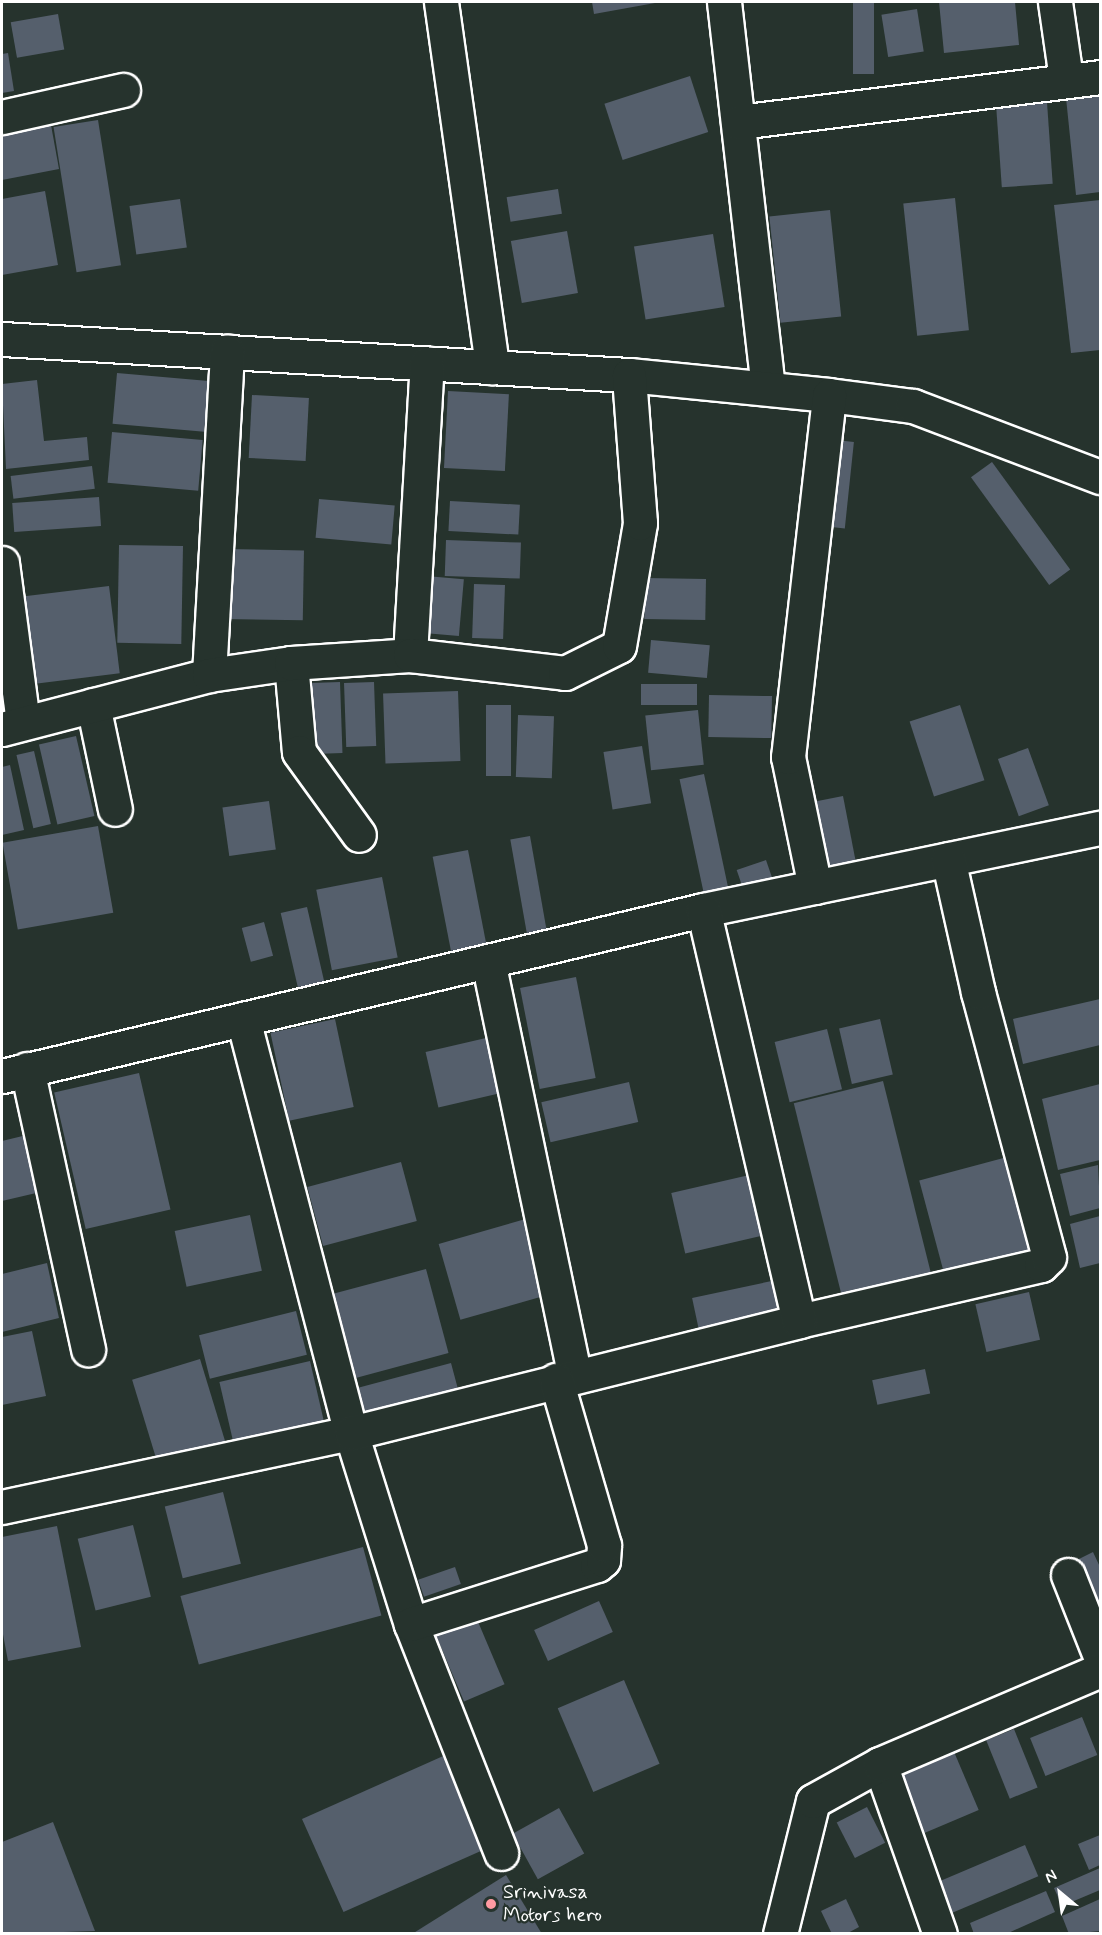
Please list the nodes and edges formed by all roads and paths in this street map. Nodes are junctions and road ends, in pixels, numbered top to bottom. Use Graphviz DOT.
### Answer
graph roads {
  1 [pos="441,2"];
  2 [pos="724,2"];
  3 [pos="1055,2"];
  4 [pos="1101,77"];
  5 [pos="1066,78"];
  6 [pos="123,90"];
  7 [pos="2,117"];
  8 [pos="739,122"];
  9 [pos="2,339"];
  10 [pos="227,352"];
  11 [pos="426,363"];
  12 [pos="492,367"];
  13 [pos="629,375"];
  14 [pos="768,387"];
  15 [pos="830,395"];
  16 [pos="1101,477"];
  17 [pos="2,563"];
  18 [pos="410,655"];
  19 [pos="291,663"];
  20 [pos="209,675"];
  21 [pos="93,705"];
  22 [pos="12,726"];
  23 [pos="115,809"];
  24 [pos="1101,828"];
  25 [pos="359,835"];
  26 [pos="948,859"];
  27 [pos="815,888"];
  28 [pos="703,910"];
  29 [pos="488,961"];
  30 [pos="243,1019"];
  31 [pos="14,1072"];
  32 [pos="799,1321"];
  33 [pos="88,1349"];
  34 [pos="566,1378"];
  35 [pos="351,1433"];
  36 [pos="2,1507"];
  37 [pos="1068,1575"];
  38 [pos="411,1624"];
  39 [pos="1101,1656"];
  40 [pos="1101,1670"];
  41 [pos="879,1764"];
  42 [pos="501,1853"];
  43 [pos="780,1934"];
  44 [pos="940,1934"];
  1 -- 12 [label="street"];
  2 -- 8 [label="street"];
  3 -- 5 [label="street"];
  4 -- 5 [label="street"];
  5 -- 8 [label="street"];
  6 -- 7 [label="street"];
  8 -- 14 [label="street"];
  9 -- 10 [label="street"];
  10 -- 11 [label="street"];
  10 -- 20 [label="street"];
  11 -- 12 [label="street"];
  11 -- 18 [label="street"];
  12 -- 13 [label="street"];
  13 -- 14 [label="street"];
  13 -- 18 [label="street"];
  14 -- 15 [label="street"];
  15 -- 16 [label="street"];
  15 -- 27 [label="street"];
  17 -- 22 [label="street"];
  18 -- 19 [label="street"];
  19 -- 20 [label="street"];
  19 -- 25 [label="street"];
  20 -- 21 [label="street"];
  21 -- 22 [label="street"];
  21 -- 23 [label="street"];
  24 -- 26 [label="street"];
  26 -- 27 [label="street"];
  26 -- 32 [label="street"];
  27 -- 28 [label="street"];
  28 -- 29 [label="street"];
  28 -- 32 [label="street"];
  29 -- 30 [label="street"];
  29 -- 34 [label="street"];
  30 -- 31 [label="street"];
  30 -- 35 [label="street"];
  31 -- 33 [label="street"];
  32 -- 34 [label="street"];
  34 -- 35 [label="street"];
  34 -- 38 [label="street"];
  35 -- 36 [label="street"];
  35 -- 38 [label="street"];
  37 -- 39 [label="street"];
  38 -- 42 [label="street"];
  40 -- 41 [label="street"];
  41 -- 43 [label="street"];
  41 -- 44 [label="street"];
}
